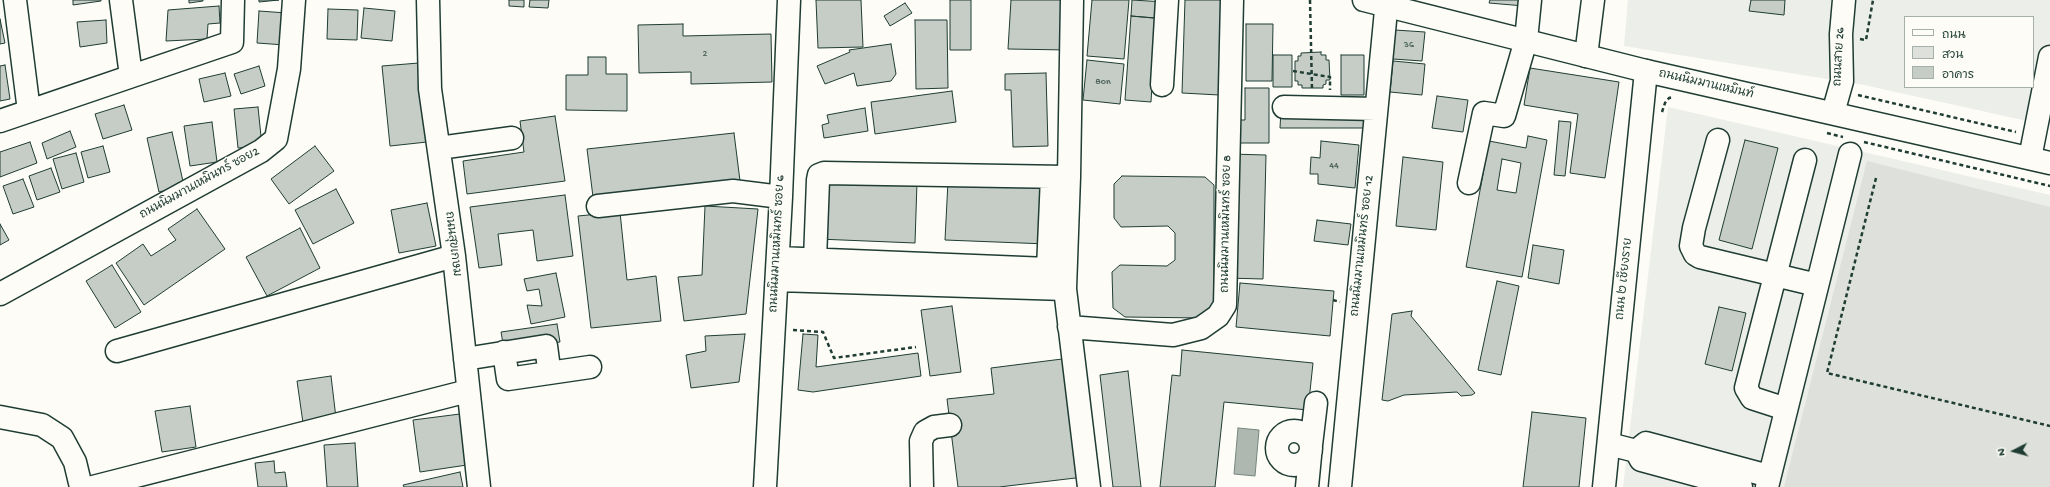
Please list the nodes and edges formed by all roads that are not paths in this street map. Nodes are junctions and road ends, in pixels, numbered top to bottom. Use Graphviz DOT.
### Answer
graph roads {
  1 [pos="15,0"];
  2 [pos="121,0"];
  3 [pos="233,0"];
  4 [pos="294,0"];
  5 [pos="428,0"];
  6 [pos="789,0"];
  7 [pos="1072,0"];
  8 [pos="1167,0"];
  9 [pos="1232,0"];
  10 [pos="1364,0"];
  11 [pos="1530,0"];
  12 [pos="1592,0"];
  13 [pos="1844,0"];
  14 [pos="1387,3"];
  15 [pos="1526,40"];
  16 [pos="1586,56"];
  17 [pos="2050,57"];
  18 [pos="1646,71"];
  19 [pos="131,76"];
  20 [pos="1162,85"];
  21 [pos="1284,107"];
  22 [pos="1376,109"];
  23 [pos="29,111"];
  24 [pos="1833,114"];
  25 [pos="0,121"];
  26 [pos="512,138"];
  27 [pos="1718,140"];
  28 [pos="439,148"];
  29 [pos="1850,154"];
  30 [pos="1805,160"];
  31 [pos="2040,160"];
  32 [pos="1061,177"];
  33 [pos="1469,183"];
  34 [pos="781,197"];
  35 [pos="598,206"];
  36 [pos="454,256"];
  37 [pos="778,258"];
  38 [pos="815,260"];
  39 [pos="1774,275"];
  40 [pos="776,280"];
  41 [pos="1817,286"];
  42 [pos="1065,289"];
  43 [pos="0,294"];
  44 [pos="1069,327"];
  45 [pos="117,351"];
  46 [pos="504,352"];
  47 [pos="465,358"];
  48 [pos="548,361"];
  49 [pos="590,367"];
  50 [pos="468,391"];
  51 [pos="1316,403"];
  52 [pos="1786,409"];
  53 [pos="0,416"];
  54 [pos="950,425"];
  55 [pos="1345,429"];
  56 [pos="1311,442"];
  57 [pos="1609,444"];
  58 [pos="1694,465"];
  59 [pos="1768,481"];
  60 [pos="105,485"];
  61 [pos="81,487"];
  62 [pos="479,487"];
  63 [pos="765,487"];
  64 [pos="922,487"];
  65 [pos="1089,487"];
  66 [pos="1307,487"];
  67 [pos="1340,487"];
  68 [pos="1604,487"];
  69 [pos="1741,487"];
  1 -- 23 [label="street"];
  2 -- 19 [label="street"];
  3 -- 19 [label="street"];
  4 -- 43 [label="street, ถนนนิมมานเหมินทร์ ซอย2"];
  5 -- 28 [label="street, ถนนสุขเกษม"];
  6 -- 34 [label="street, ถนนนิมมานเหมินทร์ ซอย 6"];
  7 -- 32 [label="street"];
  8 -- 20 [label="street"];
  9 -- 44 [label="street, ถนนนิมมานเหมินทร์ ซอย 8"];
  10 -- 14 [label="street, ถนนนิมมานเหมินท์"];
  11 -- 15 [label="street"];
  12 -- 16 [label="street"];
  13 -- 24 [label="street, ถนนสาย 26"];
  14 -- 15 [label="street, ถนนนิมมานเหมินท์"];
  14 -- 22 [label="street, ถนนนิมมานเหมินทร์ ซอย 12"];
  15 -- 16 [label="street, ถนนนิมมานเหมินท์"];
  15 -- 33 [label="street"];
  16 -- 18 [label="street, ถนนนิมมานเหมินท์"];
  17 -- 31 [label="street"];
  18 -- 24 [label="street, ถนนนิมมานเหมินท์"];
  18 -- 57 [label="street, ถนน ๒ เชียงราย"];
  19 -- 23 [label="street"];
  21 -- 22 [label="street"];
  22 -- 55 [label="street, ถนนนิมมานเหมินทร์ ซอย 12"];
  23 -- 25 [label="street"];
  24 -- 31 [label="street, ถนนนิมมานเหมินท์"];
  26 -- 28 [label="street"];
  27 -- 39 [label="street"];
  28 -- 36 [label="street, ถนนสุขเกษม"];
  29 -- 41 [label="street"];
  30 -- 39 [label="street"];
  32 -- 38 [label="street"];
  32 -- 38 [label="street"];
  32 -- 42 [label="street"];
  34 -- 35 [label="street"];
  34 -- 37 [label="street, ถนนนิมมานเหมินทร์ ซอย 6"];
  36 -- 45 [label="street"];
  36 -- 47 [label="street, ถนนสุขเกษม"];
  37 -- 38 [label="street"];
  37 -- 40 [label="street, ถนนนิมมานเหมินทร์ ซอย 6"];
  39 -- 41 [label="street"];
  39 -- 52 [label="street"];
  40 -- 42 [label="street"];
  40 -- 63 [label="street, ถนนนิมมานเหมินทร์ ซอย 6"];
  41 -- 52 [label="street"];
  42 -- 44 [label="street"];
  44 -- 65 [label="street"];
  46 -- 47 [label="street"];
  46 -- 48 [label="street"];
  46 -- 49 [label="street"];
  47 -- 50 [label="street, ถนนสุขเกษม"];
  50 -- 60 [label="street"];
  50 -- 62 [label="street, ถนนสุขเกษม"];
  51 -- 56 [label="street"];
  52 -- 59 [label="street"];
  53 -- 61 [label="street"];
  54 -- 64 [label="street"];
  55 -- 56 [label="street"];
  55 -- 67 [label="street, ถนนนิมมานเหมินทร์ ซอย 12"];
  56 -- 66 [label="street"];
  57 -- 58 [label="street"];
  57 -- 68 [label="street, ถนน ๒ เชียงราย"];
  58 -- 59 [label="street"];
  58 -- 69 [label="street"];
}
